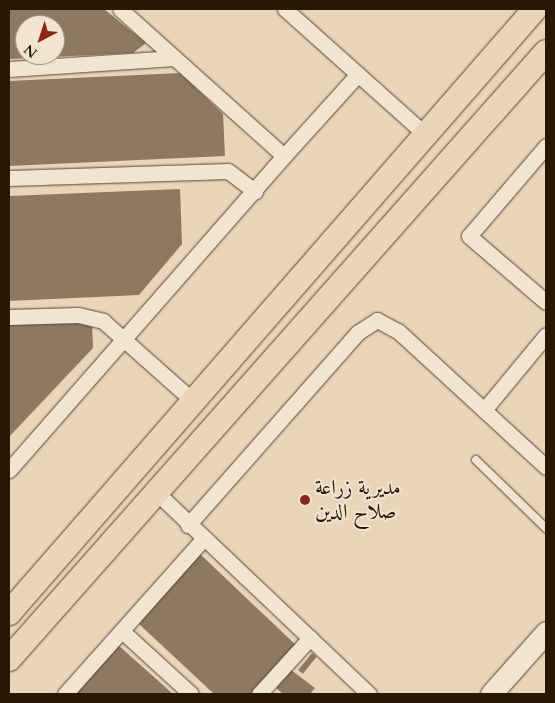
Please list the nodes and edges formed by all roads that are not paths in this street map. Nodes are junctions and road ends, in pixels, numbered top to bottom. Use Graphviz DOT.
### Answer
graph roads {
  1 [pos="120,9"];
  2 [pos="285,9"];
  3 [pos="535,9"];
  4 [pos="546,52"];
  5 [pos="175,58"];
  6 [pos="9,69"];
  7 [pos="358,74"];
  8 [pos="426,135"];
  9 [pos="546,146"];
  10 [pos="284,156"];
  11 [pos="9,178"];
  12 [pos="255,192"];
  13 [pos="546,302"];
  14 [pos="9,317"];
  15 [pos="546,335"];
  16 [pos="126,339"];
  17 [pos="191,399"];
  18 [pos="484,410"];
  19 [pos="476,460"];
  20 [pos="546,466"];
  21 [pos="9,470"];
  22 [pos="156,492"];
  23 [pos="188,525"];
  24 [pos="546,528"];
  25 [pos="203,539"];
  26 [pos="9,613"];
  27 [pos="122,631"];
  28 [pos="546,632"];
  29 [pos="310,638"];
  30 [pos="9,659"];
  31 [pos="65,694"];
  32 [pos="191,694"];
  33 [pos="259,694"];
  34 [pos="369,694"];
  35 [pos="491,694"];
  1 -- 5 [label="street"];
  2 -- 7 [label="street"];
  3 -- 8 [label="main road"];
  4 -- 22 [label="main road"];
  5 -- 6 [label="street"];
  5 -- 10 [label="street"];
  7 -- 8 [label="street"];
  7 -- 10 [label="street"];
  8 -- 17 [label="main road"];
  9 -- 13 [label="street"];
  10 -- 12 [label="street"];
  11 -- 12 [label="street"];
  12 -- 16 [label="street"];
  14 -- 16 [label="street"];
  15 -- 18 [label="street"];
  16 -- 17 [label="street"];
  16 -- 21 [label="street"];
  17 -- 26 [label="main road"];
  18 -- 20 [label="street"];
  18 -- 23 [label="street"];
  19 -- 24 [label="lane"];
  22 -- 23 [label="street"];
  22 -- 30 [label="main road"];
  23 -- 25 [label="street"];
  25 -- 27 [label="street"];
  25 -- 29 [label="street"];
  27 -- 31 [label="street"];
  27 -- 32 [label="street"];
  28 -- 35 [label="street"];
  29 -- 33 [label="street"];
  29 -- 34 [label="street"];
}
